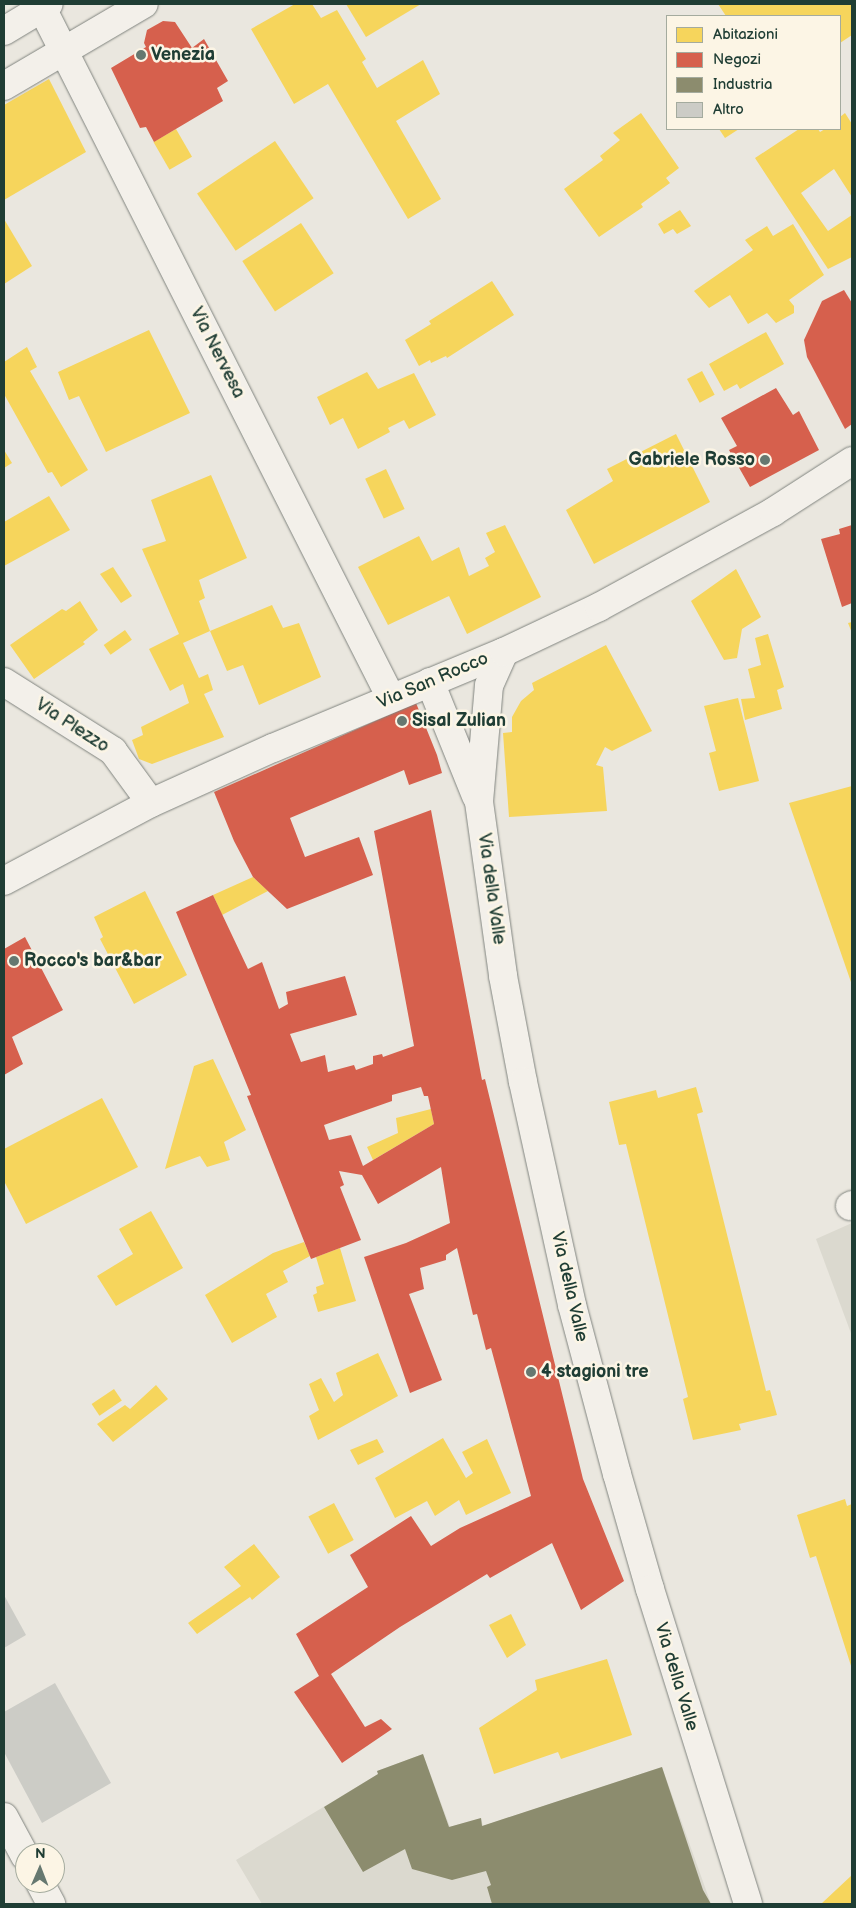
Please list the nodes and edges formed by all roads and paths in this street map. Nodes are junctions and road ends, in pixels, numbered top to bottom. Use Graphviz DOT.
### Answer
graph roads {
  1 [pos="144,4"];
  2 [pos="46,6"];
  3 [pos="4,31"];
  4 [pos="65,51"];
  5 [pos="4,86"];
  6 [pos="852,461"];
  7 [pos="504,652"];
  8 [pos="4,682"];
  9 [pos="430,682"];
  10 [pos="390,698"];
  11 [pos="478,802"];
  12 [pos="151,803"];
  13 [pos="4,881"];
  14 [pos="4,1817"];
  15 [pos="18,1843"];
  16 [pos="748,1904"];
  1 -- 4 [label="street"];
  2 -- 3 [label="street"];
  2 -- 4 [label="street, Via Nervesa"];
  4 -- 5 [label="street"];
  4 -- 10 [label="street, Via Nervesa"];
  6 -- 7 [label="street, Via San Rocco"];
  7 -- 9 [label="street, Via San Rocco"];
  7 -- 11 [label="street, Via della Valle"];
  8 -- 12 [label="street, Via Plezzo"];
  9 -- 10 [label="street, Via San Rocco"];
  9 -- 11 [label="street, Via della Valle"];
  10 -- 12 [label="street, Via San Rocco"];
  11 -- 16 [label="street, Via della Valle"];
  12 -- 13 [label="street, Via San Rocco"];
  14 -- 15 [label="street"];
}
